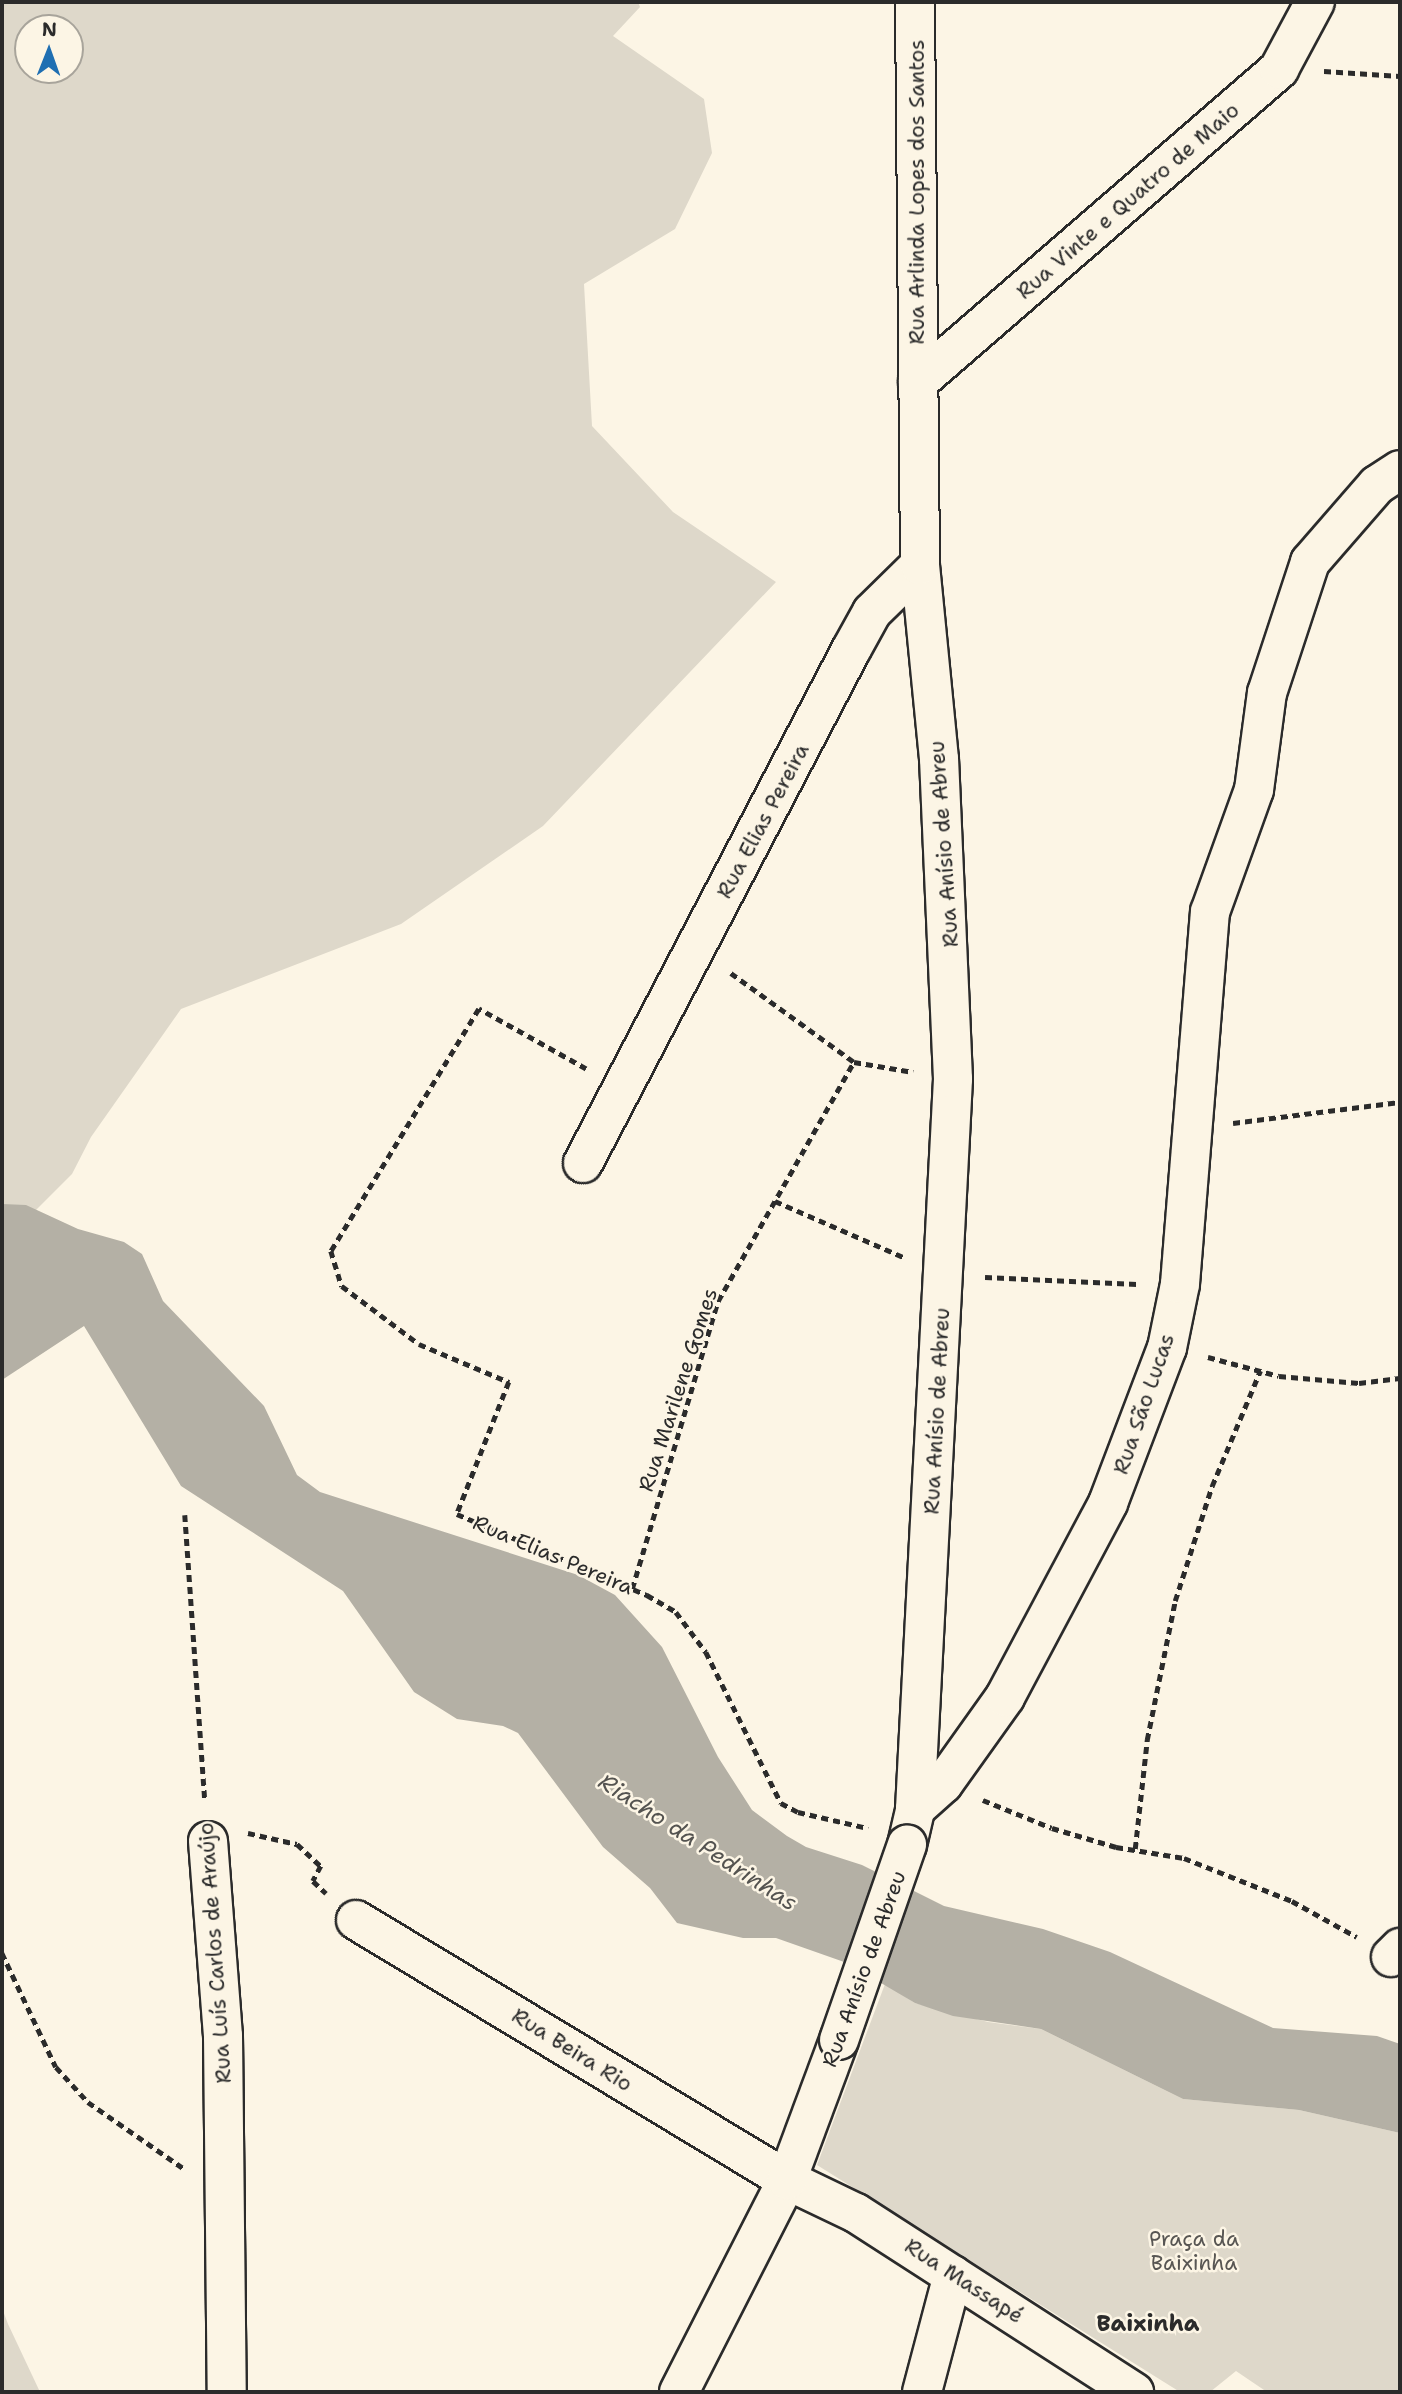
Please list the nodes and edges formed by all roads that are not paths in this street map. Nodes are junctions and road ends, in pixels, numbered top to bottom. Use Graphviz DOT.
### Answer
graph roads {
  1 [pos="915,2"];
  2 [pos="1315,2"];
  3 [pos="918,382"];
  4 [pos="1400,470"];
  5 [pos="920,565"];
  6 [pos="583,1163"];
  7 [pos="911,1827"];
  8 [pos="208,1840"];
  9 [pos="356,1920"];
  10 [pos="787,2180"];
  11 [pos="953,2275"];
  12 [pos="227,2392"];
  13 [pos="679,2392"];
  14 [pos="922,2392"];
  15 [pos="1134,2392"];
  1 -- 3 [label="street, Rua Arlinda Lopes dos Santos"];
  2 -- 3 [label="street, Rua Vinte e Quatro de Maio"];
  3 -- 5 [label="street, Rua Anísio de Abreu"];
  4 -- 7 [label="street, Rua São Lucas"];
  5 -- 6 [label="street, Rua Elias Pereira"];
  5 -- 7 [label="street, Rua Anísio de Abreu"];
  7 -- 10 [label="street, Rua Anísio de Abreu, bridge"];
  8 -- 12 [label="street, Rua Luís Carlos de Araújo"];
  9 -- 10 [label="street, Rua Beira Rio"];
  10 -- 11 [label="street, Rua Massapé"];
  10 -- 13 [label="street, Rua Anísio de Abreu"];
  11 -- 14 [label="street"];
  11 -- 15 [label="street, Rua Massapé"];
}
